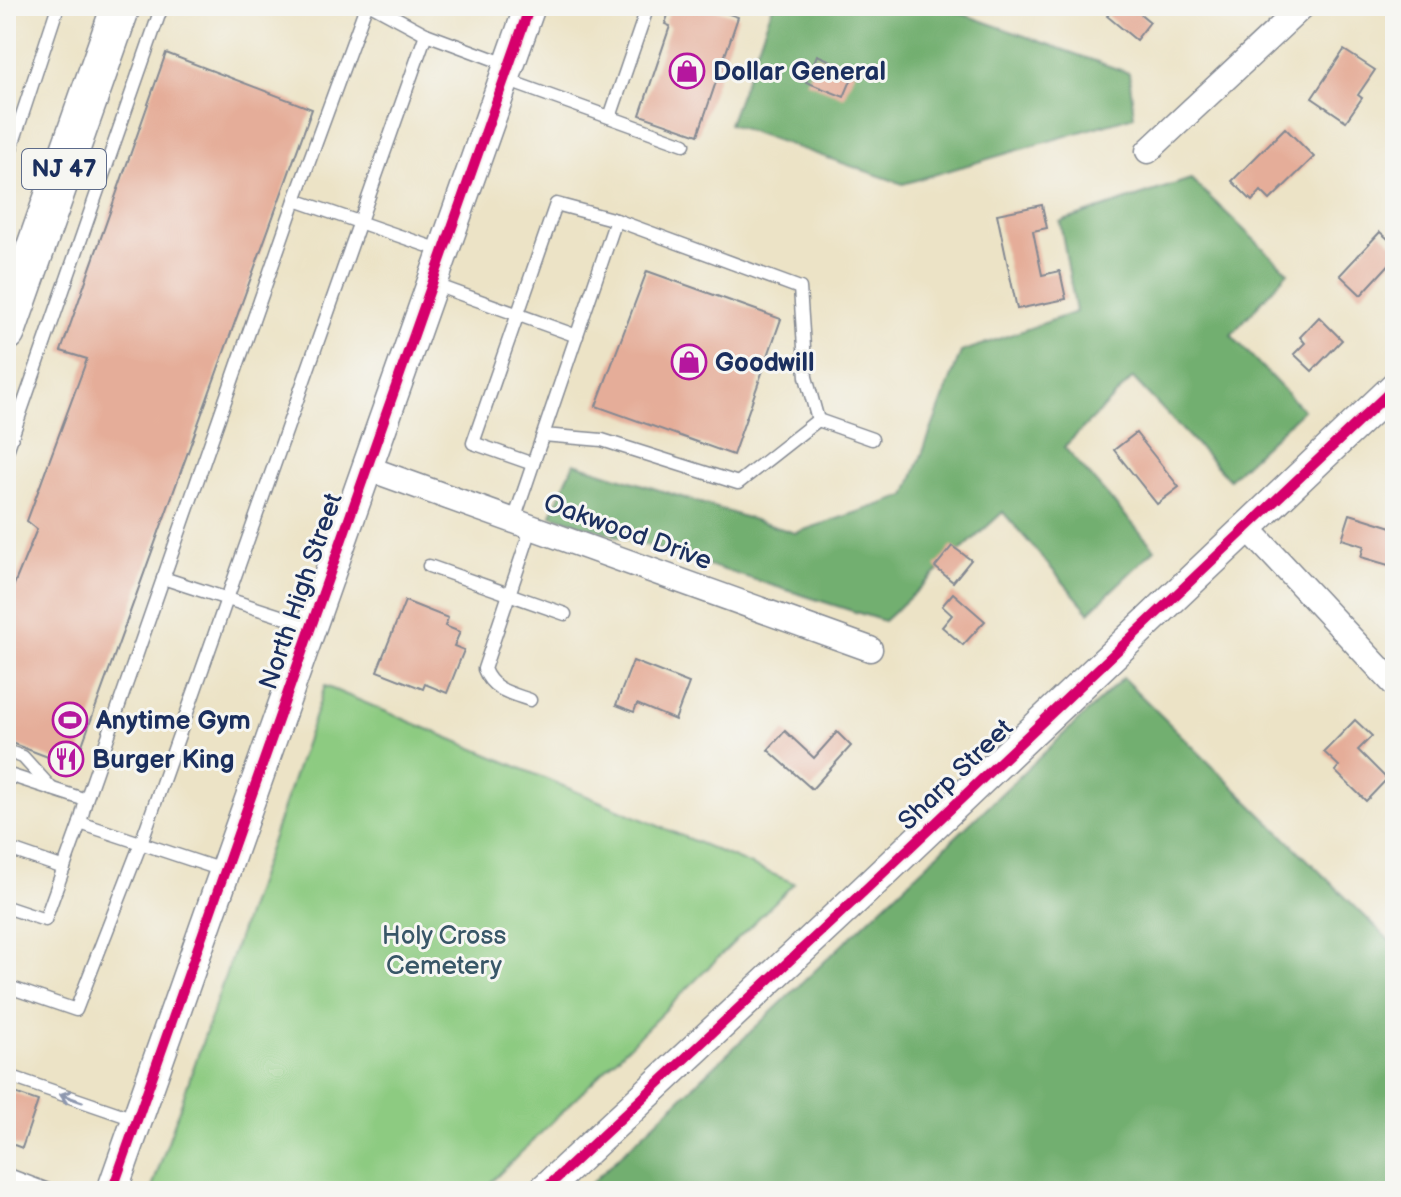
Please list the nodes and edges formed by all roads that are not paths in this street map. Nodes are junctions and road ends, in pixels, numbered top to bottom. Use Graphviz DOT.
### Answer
graph roads {
  1 [pos="58,6"];
  2 [pos="121,6"];
  3 [pos="162,6"];
  4 [pos="366,6"];
  5 [pos="374,6"];
  6 [pos="530,6"];
  7 [pos="648,6"];
  8 [pos="1303,6"];
  9 [pos="426,34"];
  10 [pos="507,72"];
  11 [pos="610,117"];
  12 [pos="684,144"];
  13 [pos="1148,151"];
  14 [pos="6,164"];
  15 [pos="295,200"];
  16 [pos="616,220"];
  17 [pos="360,222"];
  18 [pos="443,251"];
  19 [pos="432,283"];
  20 [pos="517,314"];
  21 [pos="6,332"];
  22 [pos="577,336"];
  23 [pos="1395,387"];
  24 [pos="818,420"];
  25 [pos="543,435"];
  26 [pos="872,439"];
  27 [pos="6,454"];
  28 [pos="533,464"];
  29 [pos="367,468"];
  30 [pos="523,523"];
  31 [pos="1247,527"];
  32 [pos="429,566"];
  33 [pos="163,578"];
  34 [pos="509,596"];
  35 [pos="226,600"];
  36 [pos="565,614"];
  37 [pos="311,626"];
  38 [pos="870,649"];
  39 [pos="1395,685"];
  40 [pos="530,700"];
  41 [pos="6,751"];
  42 [pos="6,774"];
  43 [pos="53,790"];
  44 [pos="86,800"];
  45 [pos="80,823"];
  46 [pos="141,843"];
  47 [pos="6,848"];
  48 [pos="64,868"];
  49 [pos="225,871"];
  50 [pos="6,907"];
  51 [pos="6,986"];
  52 [pos="6,1075"];
  53 [pos="137,1120"];
  54 [pos="6,1174"];
  55 [pos="51,1191"];
  56 [pos="112,1191"];
  57 [pos="543,1191"];
  1 -- 14 [label="lane"];
  2 -- 21 [label="main road, NJ 47"];
  3 -- 27 [label="lane"];
  4 -- 15 [label="lane"];
  5 -- 9 [label="lane"];
  6 -- 10 [label="street, North High Street"];
  7 -- 11 [label="lane"];
  8 -- 13 [label="street"];
  9 -- 10 [label="lane"];
  9 -- 17 [label="lane"];
  10 -- 11 [label="lane"];
  10 -- 18 [label="street, North High Street"];
  11 -- 12 [label="lane"];
  15 -- 17 [label="lane"];
  15 -- 33 [label="lane"];
  16 -- 20 [label="lane"];
  16 -- 22 [label="lane"];
  16 -- 24 [label="lane"];
  17 -- 18 [label="lane"];
  17 -- 35 [label="lane"];
  18 -- 19 [label="street, North High Street"];
  19 -- 20 [label="lane"];
  19 -- 29 [label="street, North High Street"];
  20 -- 22 [label="lane"];
  20 -- 28 [label="lane"];
  22 -- 25 [label="lane"];
  23 -- 31 [label="street, Sharp Street"];
  24 -- 25 [label="lane"];
  24 -- 26 [label="lane"];
  25 -- 28 [label="lane"];
  28 -- 30 [label="lane"];
  29 -- 30 [label="street, Oakwood Drive"];
  29 -- 37 [label="street, North High Street"];
  30 -- 34 [label="lane"];
  30 -- 38 [label="street, Oakwood Drive"];
  31 -- 39 [label="street"];
  31 -- 57 [label="street, Sharp Street"];
  32 -- 34 [label="lane"];
  33 -- 35 [label="lane"];
  33 -- 44 [label="lane"];
  34 -- 36 [label="lane"];
  34 -- 40 [label="lane"];
  35 -- 37 [label="lane"];
  35 -- 46 [label="lane"];
  37 -- 49 [label="street, North High Street"];
  41 -- 43 [label="lane"];
  42 -- 43 [label="lane"];
  43 -- 44 [label="lane"];
  44 -- 45 [label="lane"];
  45 -- 46 [label="lane"];
  45 -- 48 [label="lane"];
  46 -- 49 [label="lane"];
  46 -- 51 [label="lane"];
  47 -- 48 [label="lane"];
  48 -- 50 [label="lane"];
  49 -- 53 [label="street, North High Street"];
  53 -- 52 [label="lane, one-way"];
  53 -- 56 [label="street, North High Street"];
  54 -- 55 [label="lane"];
}
